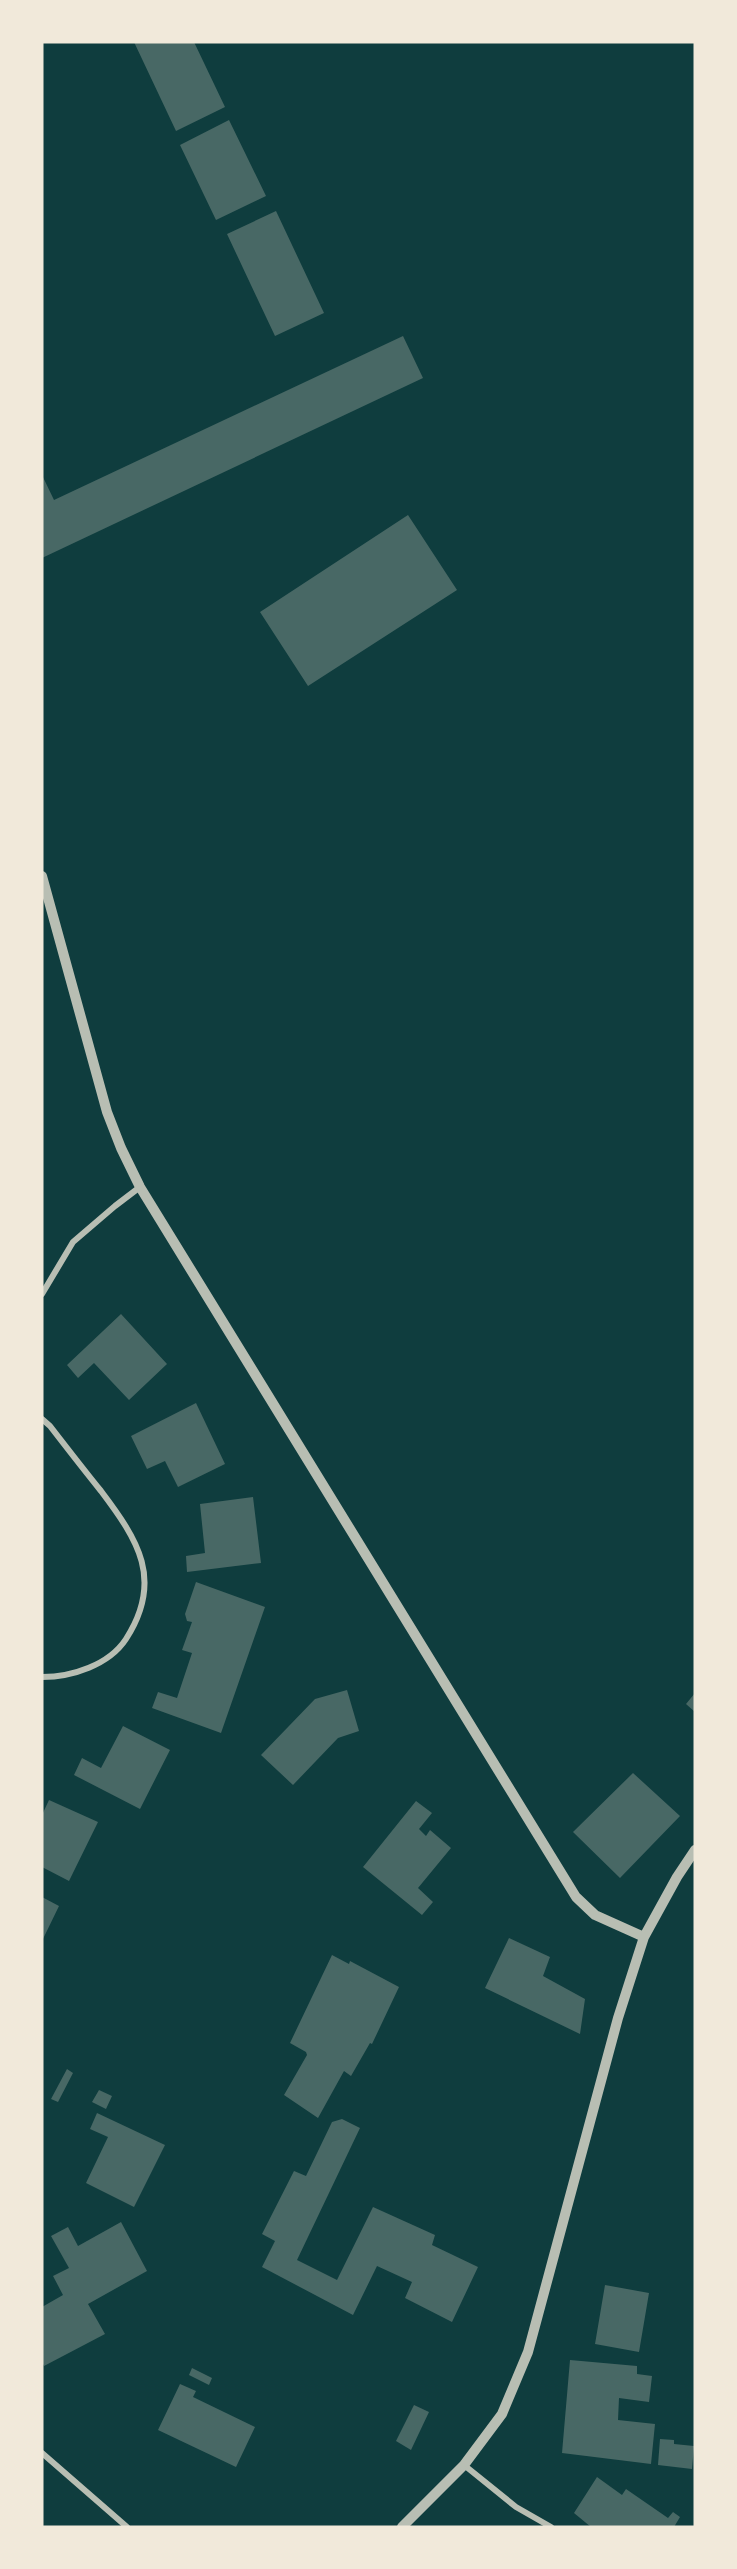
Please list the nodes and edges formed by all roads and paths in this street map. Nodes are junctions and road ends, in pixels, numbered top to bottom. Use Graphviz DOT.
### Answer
graph roads {
  1 [pos="42,876"];
  2 [pos="140,1187"];
  3 [pos="42,1294"];
  4 [pos="42,1419"];
  5 [pos="42,1677"];
  6 [pos="695,1851"];
  7 [pos="644,1937"];
  8 [pos="42,2453"];
  9 [pos="465,2465"];
  10 [pos="127,2527"];
  11 [pos="402,2527"];
  12 [pos="551,2527"];
  1 -- 2 [label="street"];
  2 -- 3 [label="street"];
  2 -- 7 [label="street"];
  4 -- 5 [label="street"];
  6 -- 7 [label="street"];
  7 -- 9 [label="street"];
  8 -- 10 [label="street"];
  9 -- 11 [label="street"];
  9 -- 12 [label="street"];
}
